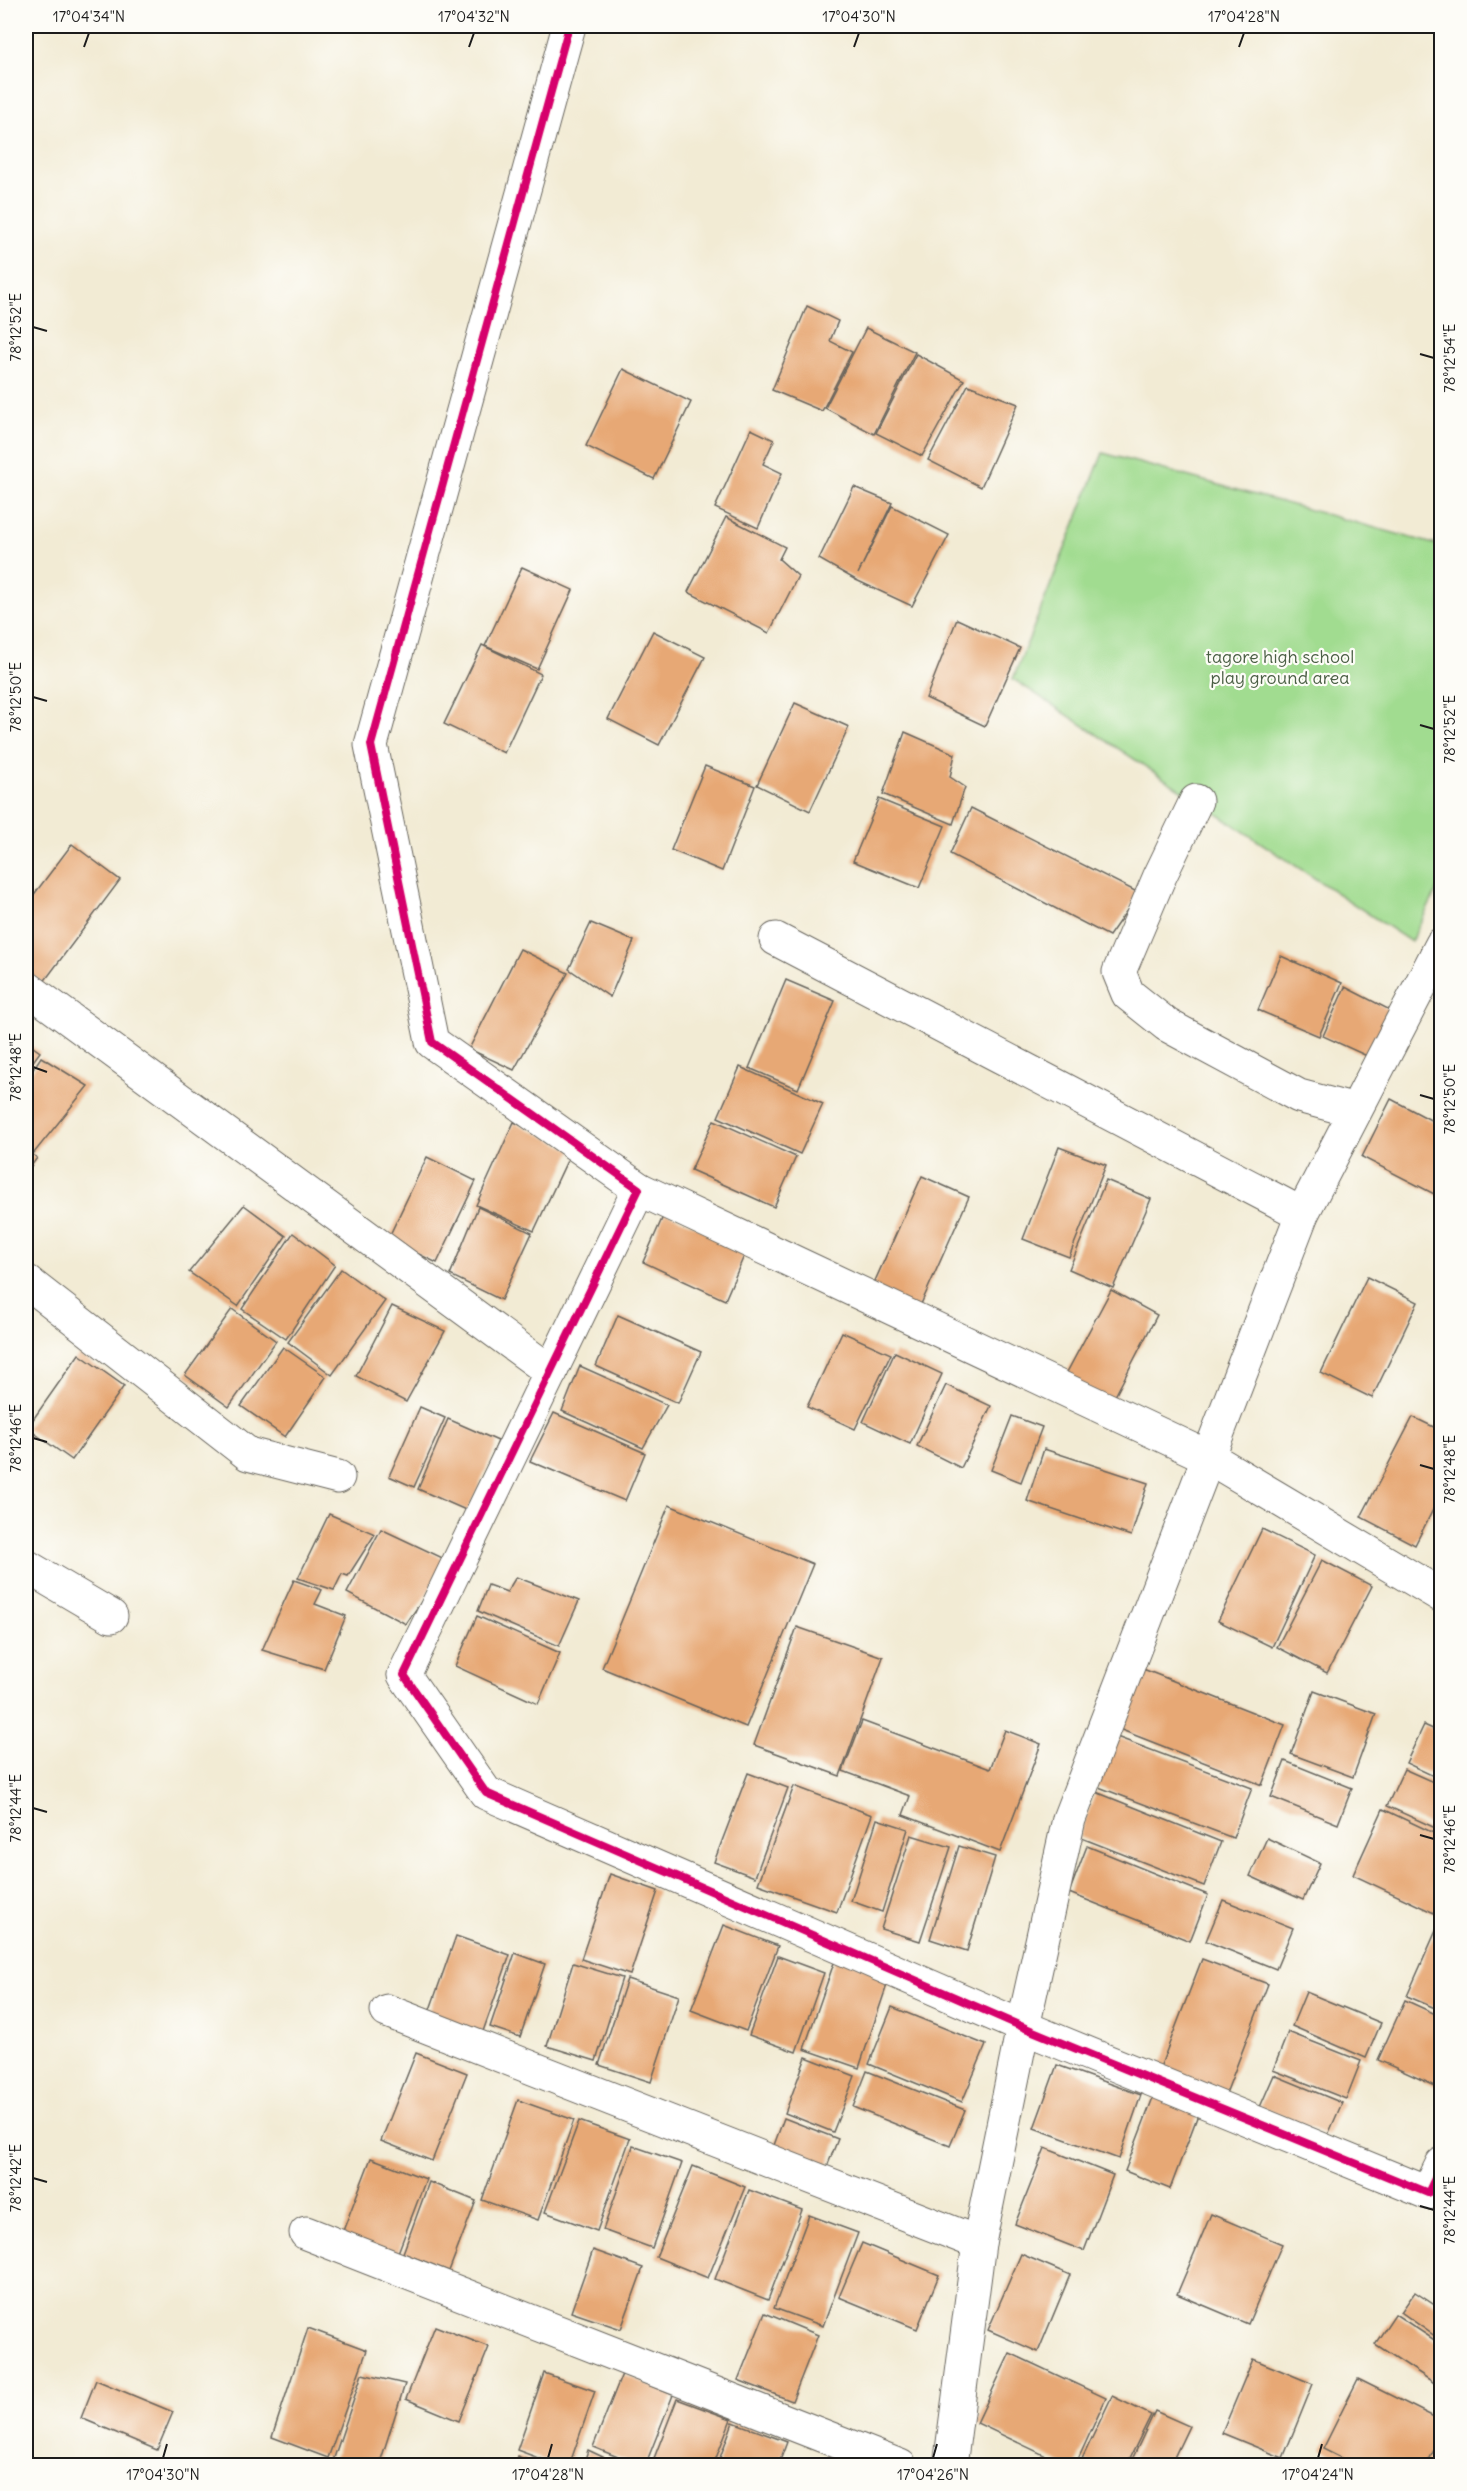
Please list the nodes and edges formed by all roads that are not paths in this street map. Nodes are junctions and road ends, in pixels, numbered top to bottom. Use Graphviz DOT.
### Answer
graph roads {
  1 [pos="569,26"];
  2 [pos="1196,801"];
  3 [pos="776,939"];
  4 [pos="1442,944"];
  5 [pos="26,987"];
  6 [pos="1354,1111"];
  7 [pos="639,1189"];
  8 [pos="1302,1214"];
  9 [pos="26,1281"];
  10 [pos="551,1371"];
  11 [pos="1208,1457"];
  12 [pos="338,1477"];
  13 [pos="26,1566"];
  14 [pos="1442,1596"];
  15 [pos="111,1616"];
  16 [pos="387,2011"];
  17 [pos="1023,2027"];
  18 [pos="1442,2164"];
  19 [pos="306,2233"];
  20 [pos="980,2243"];
  21 [pos="900,2466"];
  22 [pos="950,2466"];
  1 -- 7 [label="street"];
  2 -- 6 [label="street"];
  3 -- 8 [label="street"];
  4 -- 6 [label="street"];
  5 -- 10 [label="street"];
  6 -- 8 [label="street"];
  7 -- 10 [label="street"];
  7 -- 11 [label="street"];
  8 -- 11 [label="street"];
  9 -- 12 [label="street"];
  10 -- 17 [label="street"];
  11 -- 14 [label="street"];
  11 -- 17 [label="street"];
  13 -- 15 [label="street"];
  16 -- 20 [label="street"];
  17 -- 18 [label="street"];
  17 -- 20 [label="street"];
  19 -- 21 [label="street"];
  20 -- 22 [label="street"];
}
